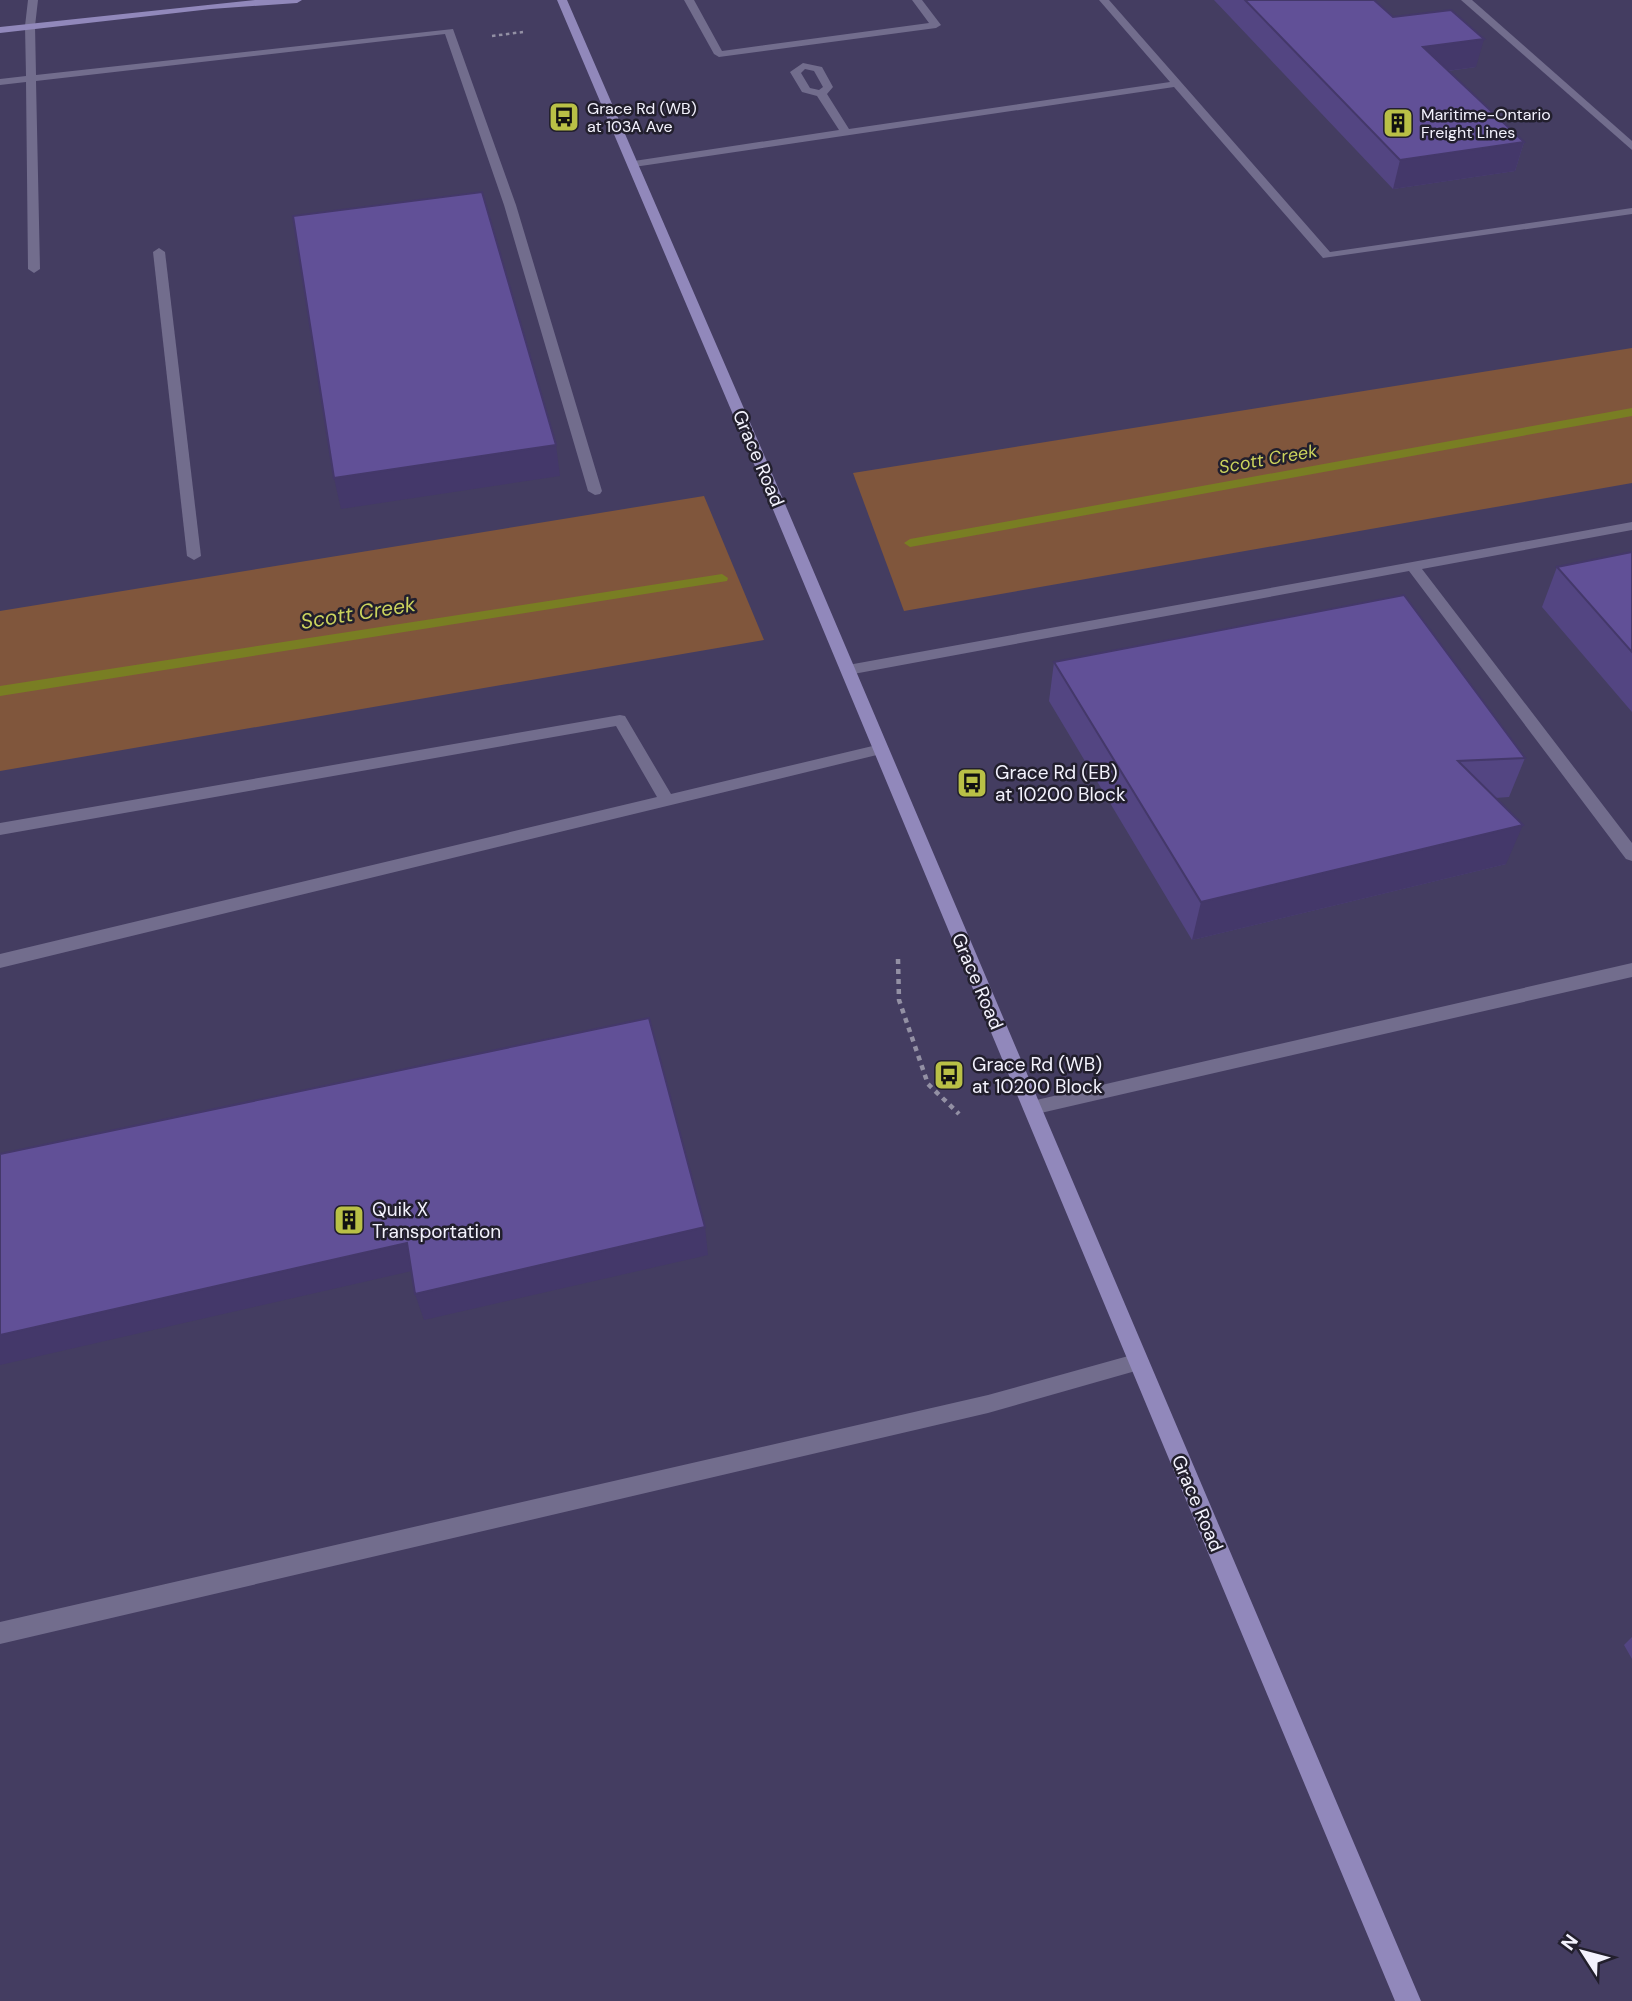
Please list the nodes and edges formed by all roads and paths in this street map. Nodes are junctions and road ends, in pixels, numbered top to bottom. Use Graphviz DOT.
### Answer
graph roads {
  1 [pos="33,0"];
  2 [pos="239,0"];
  3 [pos="297,0"];
  4 [pos="562,0"];
  5 [pos="689,0"];
  6 [pos="917,0"];
  7 [pos="1104,0"];
  8 [pos="1466,0"];
  9 [pos="211,6"];
  10 [pos="30,26"];
  11 [pos="0,30"];
  12 [pos="523,32"];
  13 [pos="492,36"];
  14 [pos="790,44"];
  15 [pos="803,66"];
  16 [pos="31,79"];
  17 [pos="0,82"];
  18 [pos="1176,84"];
  19 [pos="821,94"];
  20 [pos="846,133"];
  21 [pos="1632,147"];
  22 [pos="634,164"];
  23 [pos="1632,211"];
  24 [pos="159,252"];
  25 [pos="34,269"];
  26 [pos="595,491"];
  27 [pos="1632,526"];
  28 [pos="194,556"];
  29 [pos="1413,567"];
  30 [pos="848,670"];
  31 [pos="881,749"];
  32 [pos="666,800"];
  33 [pos="0,829"];
  34 [pos="1632,855"];
  35 [pos="898,959"];
  36 [pos="0,961"];
  37 [pos="1632,970"];
  38 [pos="1032,1108"];
  39 [pos="959,1114"];
  40 [pos="1139,1362"];
  41 [pos="0,1633"];
  42 [pos="1408,2001"];
  1 -- 10 [label="lane"];
  2 -- 9 [label="street"];
  3 -- 9 [label="street"];
  4 -- 22 [label="street, Grace Road"];
  5 -- 14 [label="lane"];
  6 -- 14 [label="lane"];
  7 -- 18 [label="lane"];
  8 -- 21 [label="lane"];
  9 -- 10 [label="street"];
  10 -- 11 [label="street"];
  10 -- 16 [label="lane"];
  12 -- 13 [label="path"];
  14 -- 15 [label="lane"];
  15 -- 19 [label="lane"];
  15 -- 19 [label="lane"];
  16 -- 17 [label="lane"];
  16 -- 25 [label="lane"];
  16 -- 26 [label="lane"];
  18 -- 20 [label="lane"];
  18 -- 23 [label="lane"];
  19 -- 20 [label="lane"];
  20 -- 22 [label="lane"];
  22 -- 30 [label="street, Grace Road"];
  24 -- 28 [label="lane"];
  27 -- 29 [label="lane"];
  29 -- 30 [label="lane"];
  29 -- 34 [label="lane"];
  30 -- 31 [label="street, Grace Road"];
  31 -- 32 [label="lane"];
  31 -- 38 [label="street, Grace Road"];
  32 -- 33 [label="lane"];
  32 -- 36 [label="lane"];
  35 -- 39 [label="path"];
  37 -- 38 [label="lane"];
  38 -- 40 [label="street, Grace Road"];
  40 -- 41 [label="lane"];
  40 -- 42 [label="street, Grace Road"];
}
